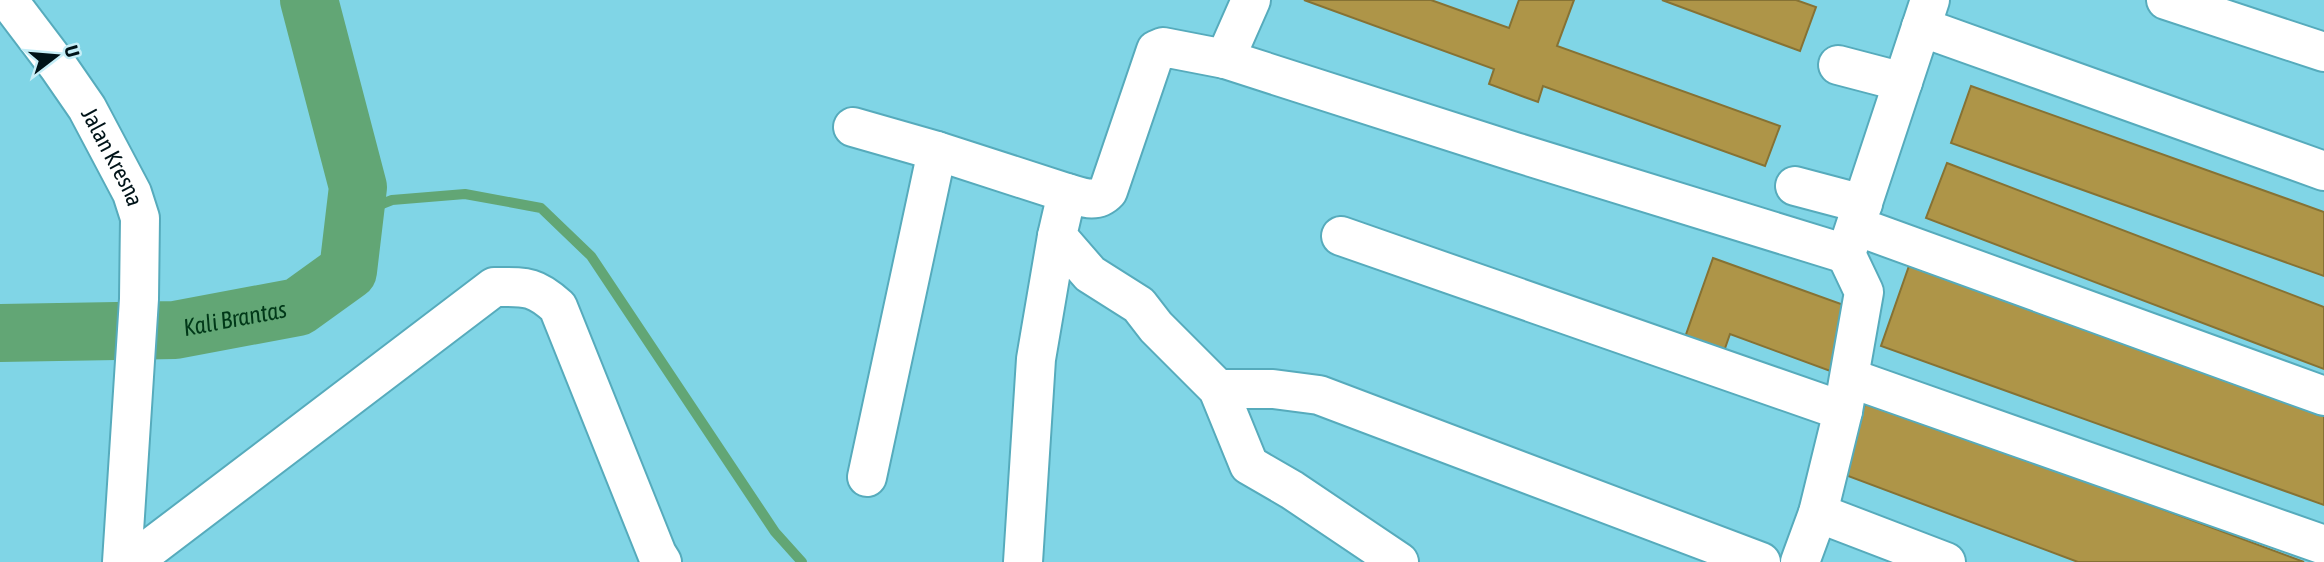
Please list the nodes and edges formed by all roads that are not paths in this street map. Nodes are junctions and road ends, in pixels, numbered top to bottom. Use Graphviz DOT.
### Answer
graph roads {
  1 [pos="8,0"];
  2 [pos="1251,0"];
  3 [pos="2166,0"];
  4 [pos="1925,13"];
  5 [pos="2253,13"];
  6 [pos="2324,52"];
  7 [pos="1226,59"];
  8 [pos="1838,65"];
  9 [pos="1903,82"];
  10 [pos="853,127"];
  11 [pos="937,151"];
  12 [pos="2324,171"];
  13 [pos="1795,186"];
  14 [pos="1067,193"];
  15 [pos="1855,228"];
  16 [pos="1057,236"];
  17 [pos="1341,236"];
  18 [pos="1219,389"];
  19 [pos="1847,395"];
  20 [pos="2324,396"];
  21 [pos="867,477"];
  22 [pos="1818,513"];
  23 [pos="2324,545"];
  24 [pos="122,562"];
  25 [pos="132,562"];
  26 [pos="662,562"];
  27 [pos="1023,562"];
  28 [pos="1399,562"];
  29 [pos="1761,562"];
  30 [pos="1800,562"];
  31 [pos="1946,562"];
  1 -- 24 [label="street, Jalan Kresna"];
  2 -- 7 [label="street"];
  3 -- 5 [label="street"];
  4 -- 9 [label="street"];
  4 -- 12 [label="street"];
  5 -- 6 [label="street"];
  7 -- 14 [label="street"];
  7 -- 15 [label="street"];
  8 -- 9 [label="street"];
  9 -- 15 [label="street"];
  10 -- 11 [label="street"];
  11 -- 14 [label="street"];
  11 -- 21 [label="street"];
  13 -- 15 [label="street"];
  14 -- 16 [label="street"];
  15 -- 19 [label="street"];
  15 -- 20 [label="street"];
  16 -- 18 [label="street"];
  16 -- 27 [label="street"];
  17 -- 19 [label="street"];
  18 -- 28 [label="street"];
  18 -- 29 [label="street"];
  19 -- 22 [label="street"];
  19 -- 23 [label="street"];
  22 -- 30 [label="street"];
  22 -- 31 [label="street"];
  25 -- 26 [label="street"];
}
